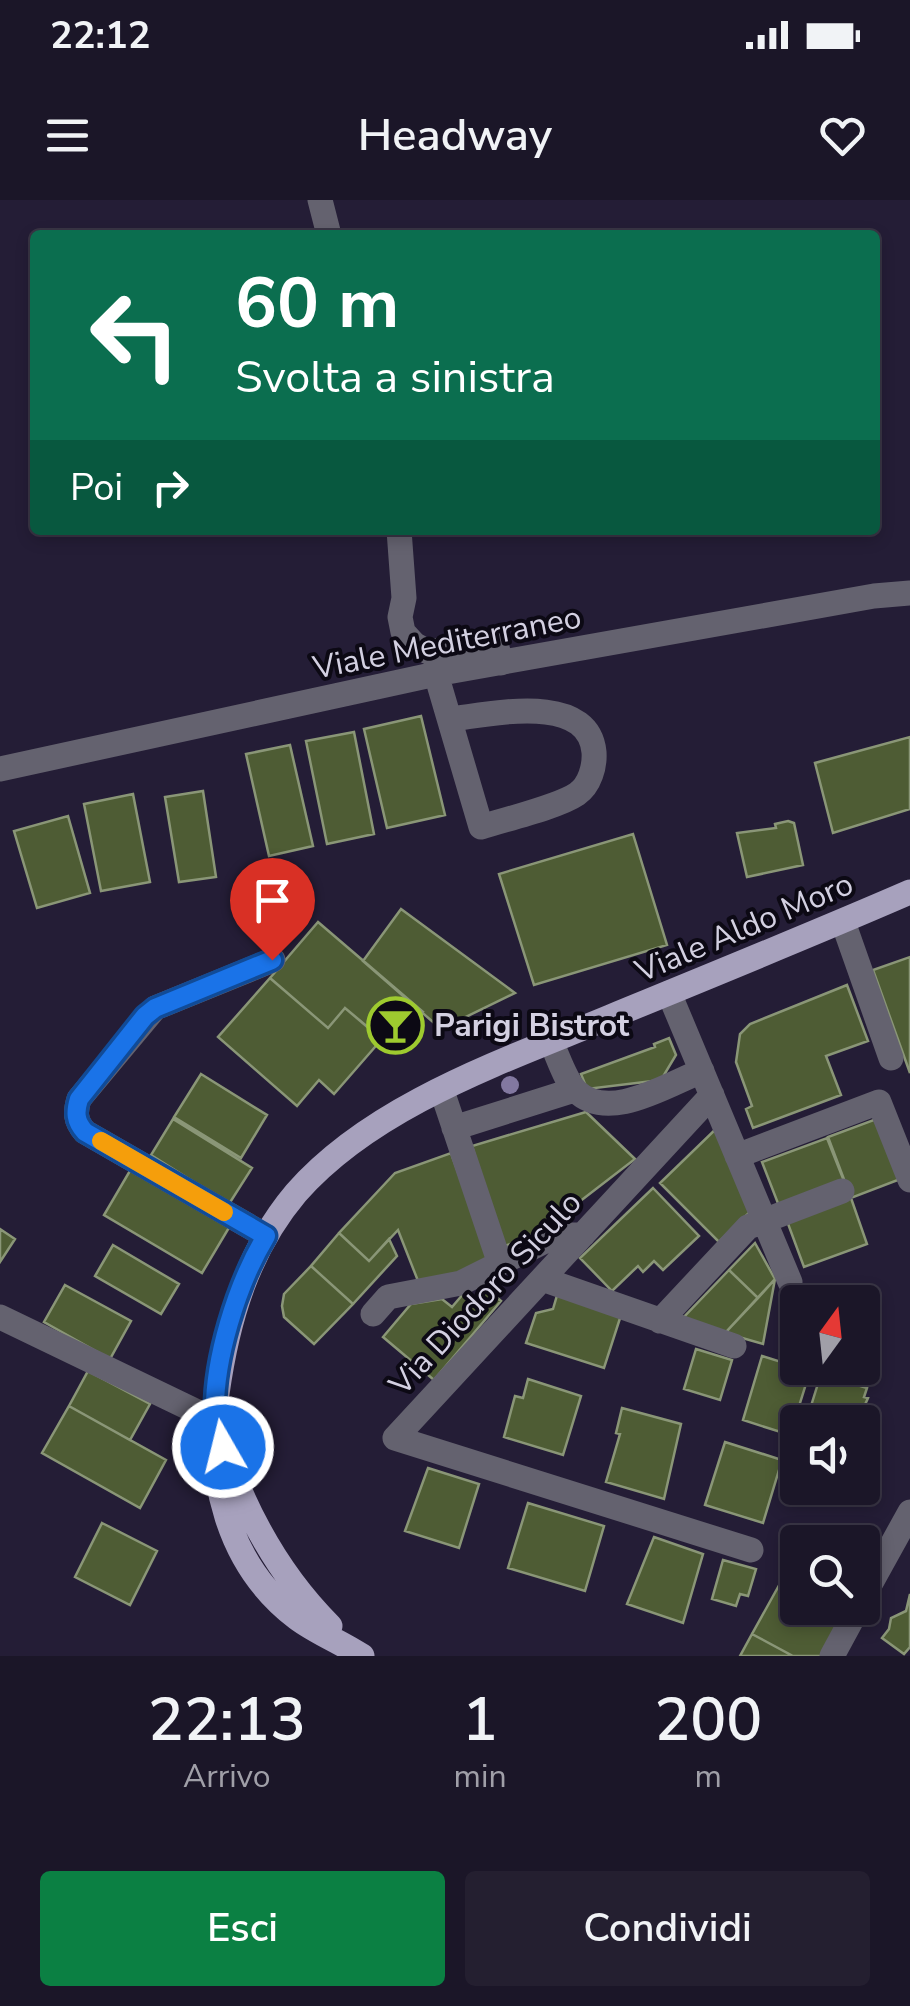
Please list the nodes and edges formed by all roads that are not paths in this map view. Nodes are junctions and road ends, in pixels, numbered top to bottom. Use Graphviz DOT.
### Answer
graph roads {
  1 [pos="320,200"];
  2 [pos="327,230"];
  3 [pos="400,535"];
  4 [pos="910,593"];
  5 [pos="501,663"];
  6 [pos="436,674"];
  7 [pos="450,719"];
  8 [pos="0,768"];
  9 [pos="910,892"];
  10 [pos="842,922"];
  11 [pos="272,960"];
  12 [pos="669,993"];
  13 [pos="551,1042"];
  14 [pos="892,1058"];
  15 [pos="707,1083"];
  16 [pos="574,1090"];
  17 [pos="442,1092"];
  18 [pos="454,1128"];
  19 [pos="737,1156"];
  20 [pos="910,1180"];
  21 [pos="842,1192"];
  22 [pos="764,1220"];
  23 [pos="583,1235"];
  24 [pos="266,1236"];
  25 [pos="499,1261"];
  26 [pos="542,1279"];
  27 [pos="790,1282"];
  28 [pos="373,1314"];
  29 [pos="0,1317"];
  30 [pos="660,1321"];
  31 [pos="734,1346"];
  32 [pos="214,1420"];
  33 [pos="910,1512"];
  34 [pos="751,1550"];
  35 [pos="880,1566"];
  36 [pos="849,1625"];
  37 [pos="358,1653"];
  38 [pos="832,1656"];
  1 -- 2 [label="street"];
  3 -- 5 [label="street"];
  4 -- 5 [label="street, Viale Mediterraneo"];
  5 -- 6 [label="street, Viale Mediterraneo"];
  6 -- 7 [label="street"];
  6 -- 8 [label="street, Viale Mediterraneo"];
  7 -- 7 [label="street"];
  9 -- 10 [label="main road, Viale Aldo Moro"];
  10 -- 12 [label="main road, Viale Aldo Moro"];
  10 -- 14 [label="street"];
  11 -- 24 [label="street"];
  12 -- 13 [label="main road, Viale Aldo Moro"];
  12 -- 15 [label="street"];
  13 -- 16 [label="street"];
  13 -- 17 [label="main road, Viale Aldo Moro"];
  15 -- 16 [label="street"];
  15 -- 19 [label="street"];
  15 -- 23 [label="street, Via Diodoro Siculo"];
  16 -- 18 [label="street"];
  17 -- 18 [label="street"];
  17 -- 24 [label="main road, Viale Aldo Moro"];
  18 -- 25 [label="street"];
  19 -- 20 [label="street"];
  19 -- 22 [label="street"];
  21 -- 22 [label="street"];
  22 -- 27 [label="street"];
  22 -- 30 [label="street"];
  23 -- 25 [label="street"];
  23 -- 26 [label="street, Via Diodoro Siculo"];
  24 -- 32 [label="main road, Viale Aldo Moro"];
  25 -- 28 [label="street"];
  26 -- 30 [label="street"];
  26 -- 34 [label="street, Via Diodoro Siculo"];
  29 -- 32 [label="street"];
  30 -- 31 [label="street"];
  32 -- 37 [label="main road, Viale Aldo Moro"];
  33 -- 35 [label="street"];
  36 -- 38 [label="street"];
}
